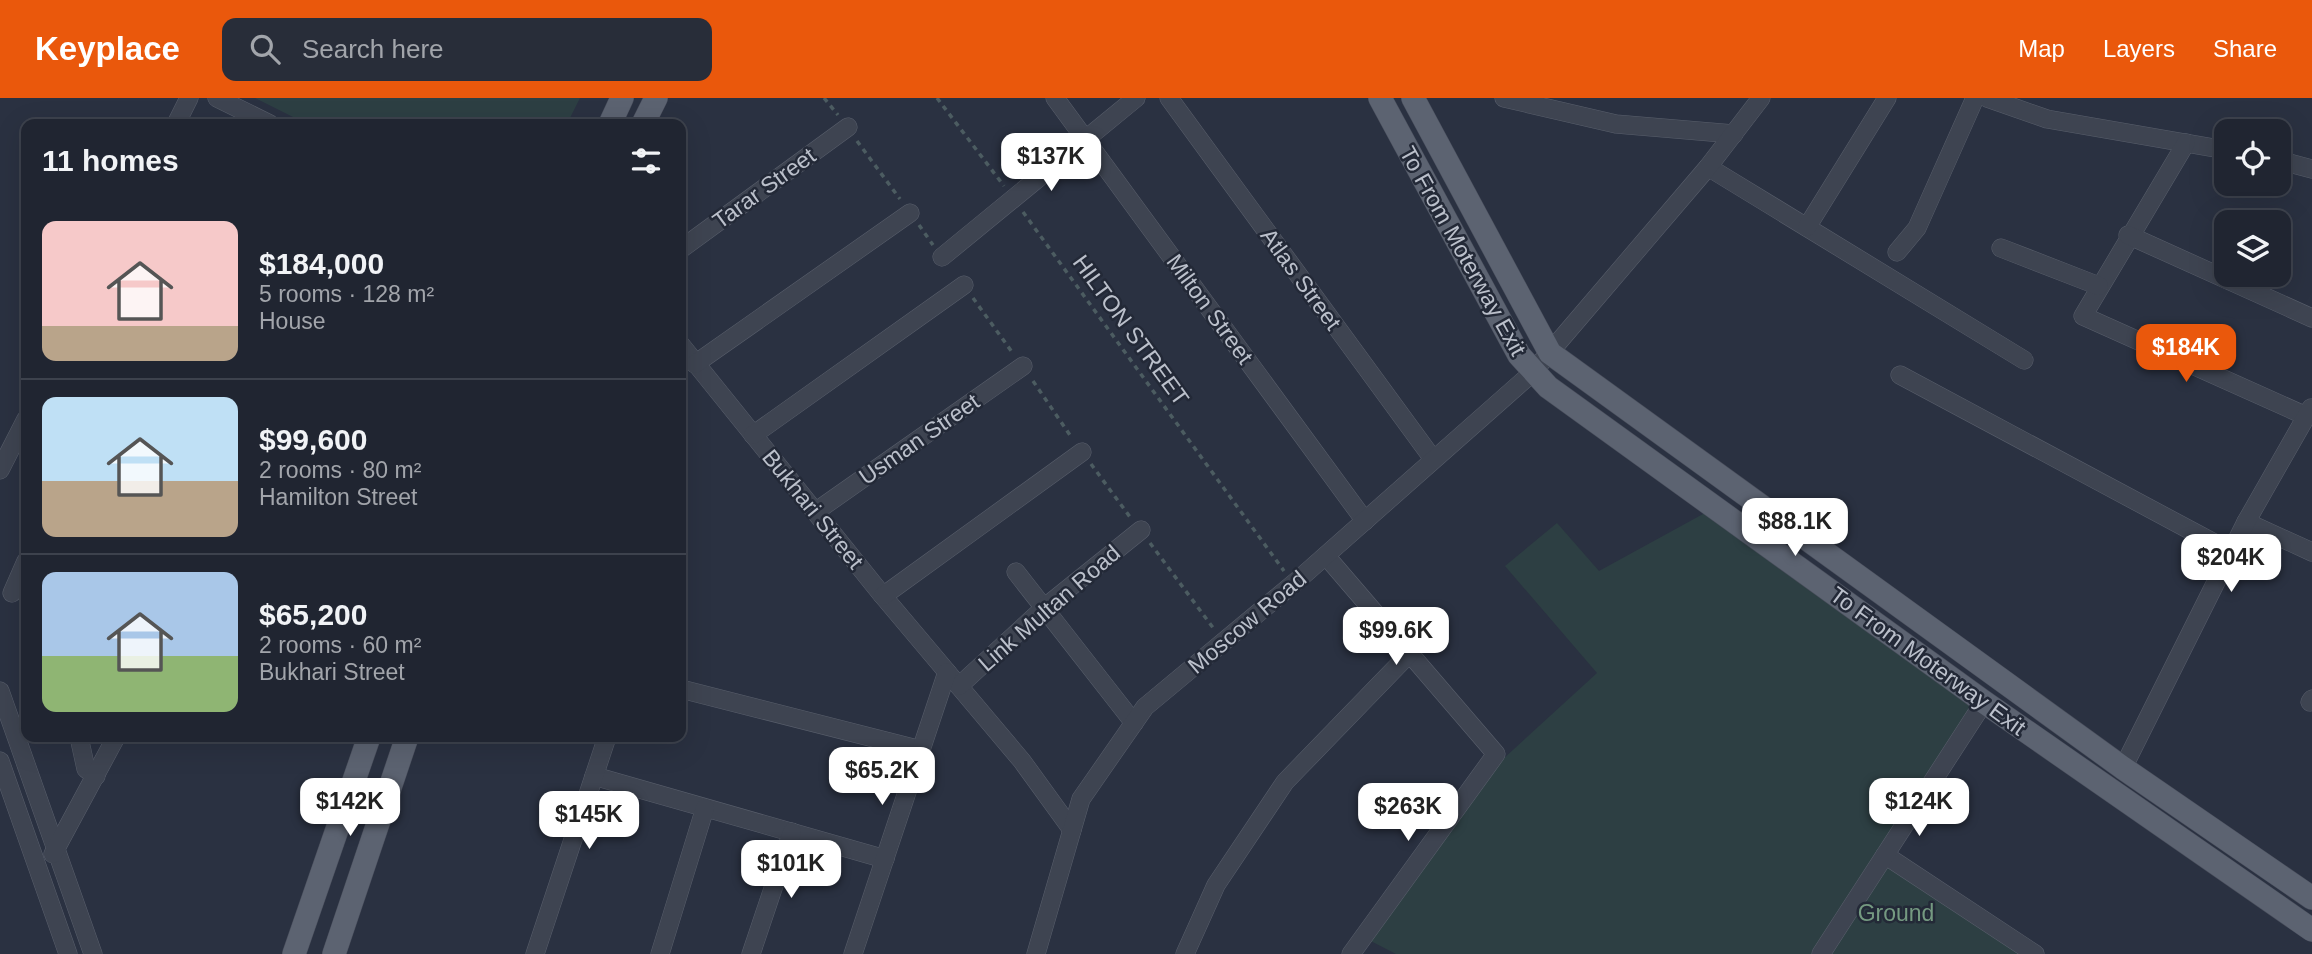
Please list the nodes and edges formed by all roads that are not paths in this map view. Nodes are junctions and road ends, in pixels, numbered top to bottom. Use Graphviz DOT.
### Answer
graph roads {
  1 [pos="189,98"];
  2 [pos="217,98"];
  3 [pos="622,98"];
  4 [pos="656,98"];
  5 [pos="1055,98"];
  6 [pos="1136,98"];
  7 [pos="1168,98"];
  8 [pos="1380,98"];
  9 [pos="1413,98"];
  10 [pos="1504,98"];
  11 [pos="1761,98"];
  12 [pos="1887,98"];
  13 [pos="1975,98"];
  14 [pos="1987,98"];
  15 [pos="178,119"];
  16 [pos="260,119"];
  17 [pos="612,119"];
  18 [pos="646,119"];
  19 [pos="848,127"];
  20 [pos="1734,134"];
  21 [pos="1086,139"];
  22 [pos="2186,143"];
  23 [pos="2214,148"];
  24 [pos="2291,163"];
  25 [pos="1708,167"];
  26 [pos="2312,169"];
  27 [pos="910,213"];
  28 [pos="1807,228"];
  29 [pos="2128,235"];
  30 [pos="686,245"];
  31 [pos="2001,248"];
  32 [pos="1897,252"];
  33 [pos="942,257"];
  34 [pos="964,285"];
  35 [pos="2099,286"];
  36 [pos="2312,318"];
  37 [pos="686,352"];
  38 [pos="1550,353"];
  39 [pos="2024,360"];
  40 [pos="695,364"];
  41 [pos="1023,366"];
  42 [pos="1532,373"];
  43 [pos="1900,375"];
  44 [pos="2309,411"];
  45 [pos="21,429"];
  46 [pos="753,435"];
  47 [pos="1082,452"];
  48 [pos="1433,459"];
  49 [pos="0,470"];
  50 [pos="815,512"];
  51 [pos="1365,521"];
  52 [pos="2246,522"];
  53 [pos="1141,530"];
  54 [pos="2231,552"];
  55 [pos="2312,552"];
  56 [pos="1326,555"];
  57 [pos="21,572"];
  58 [pos="1016,572"];
  59 [pos="12,593"];
  60 [pos="883,596"];
  61 [pos="1044,608"];
  62 [pos="1410,653"];
  63 [pos="953,679"];
  64 [pos="686,690"];
  65 [pos="0,691"];
  66 [pos="1984,702"];
  67 [pos="1134,723"];
  68 [pos="80,742"];
  69 [pos="113,742"];
  70 [pos="367,742"];
  71 [pos="405,742"];
  72 [pos="605,742"];
  73 [pos="921,750"];
  74 [pos="0,761"];
  75 [pos="2123,768"];
  76 [pos="96,776"];
  77 [pos="594,776"];
  78 [pos="705,808"];
  79 [pos="1072,830"];
  80 [pos="792,832"];
  81 [pos="56,850"];
  82 [pos="1885,855"];
  83 [pos="885,859"];
  84 [pos="39,870"];
  85 [pos="2312,898"];
  86 [pos="2312,930"];
  87 [pos="2027,951"];
  88 [pos="68,954"];
  89 [pos="93,954"];
  90 [pos="294,954"];
  91 [pos="334,954"];
  92 [pos="535,954"];
  93 [pos="660,954"];
  94 [pos="751,954"];
  95 [pos="853,954"];
  96 [pos="1036,954"];
  97 [pos="1185,954"];
  98 [pos="1351,954"];
  99 [pos="1821,954"];
  1 -- 15 [label="street"];
  2 -- 16 [label="street"];
  3 -- 17 [label="main road"];
  4 -- 18 [label="main road"];
  5 -- 21 [label="street, Milton Street"];
  6 -- 21 [label="street"];
  7 -- 48 [label="street, Atlas Street"];
  8 -- 42 [label="main road, To From Moterway Exit"];
  9 -- 38 [label="main road, To From Moterway Exit"];
  10 -- 20 [label="street"];
  11 -- 20 [label="street, Moscow Road"];
  12 -- 28 [label="street"];
  13 -- 32 [label="street"];
  14 -- 22 [label="street"];
  19 -- 30 [label="street, Tarar Street"];
  20 -- 25 [label="street, Moscow Road"];
  21 -- 33 [label="street"];
  21 -- 51 [label="street, Milton Street"];
  22 -- 23 [label="street"];
  22 -- 29 [label="street"];
  24 -- 26 [label="street"];
  25 -- 28 [label="street"];
  25 -- 38 [label="street, Moscow Road"];
  27 -- 40 [label="street"];
  28 -- 39 [label="street"];
  29 -- 35 [label="street"];
  29 -- 36 [label="street"];
  31 -- 35 [label="street"];
  34 -- 46 [label="street"];
  35 -- 44 [label="street"];
  37 -- 40 [label="street, Bukhari Street"];
  38 -- 42 [label="street, Moscow Road"];
  38 -- 75 [label="main road, To From Moterway Exit"];
  40 -- 46 [label="street, Bukhari Street"];
  41 -- 50 [label="street, Usman Street"];
  42 -- 48 [label="street, Moscow Road"];
  42 -- 66 [label="main road, To From Moterway Exit"];
  43 -- 54 [label="street"];
  44 -- 52 [label="street"];
  45 -- 49 [label="street"];
  46 -- 50 [label="street, Bukhari Street"];
  47 -- 60 [label="street"];
  48 -- 51 [label="street, Moscow Road"];
  50 -- 60 [label="street, Bukhari Street"];
  51 -- 56 [label="street, Moscow Road"];
  52 -- 54 [label="street"];
  52 -- 55 [label="street"];
  53 -- 61 [label="street, Link Multan Road"];
  54 -- 75 [label="street"];
  56 -- 62 [label="street"];
  56 -- 67 [label="street, Moscow Road"];
  57 -- 59 [label="street"];
  58 -- 61 [label="street"];
  60 -- 63 [label="street, Bukhari Street"];
  61 -- 63 [label="street, Link Multan Road"];
  61 -- 67 [label="street"];
  62 -- 97 [label="street"];
  62 -- 98 [label="street"];
  63 -- 73 [label="street"];
  63 -- 79 [label="street, Bukhari Street"];
  64 -- 73 [label="street"];
  65 -- 81 [label="street"];
  66 -- 82 [label="street"];
  66 -- 86 [label="main road, To From Moterway Exit"];
  67 -- 79 [label="street, Moscow Road"];
  68 -- 76 [label="street"];
  69 -- 76 [label="street"];
  70 -- 90 [label="main road"];
  71 -- 91 [label="main road"];
  72 -- 77 [label="street"];
  73 -- 83 [label="street"];
  74 -- 84 [label="street"];
  75 -- 85 [label="main road, To From Moterway Exit"];
  76 -- 81 [label="street"];
  77 -- 78 [label="street"];
  77 -- 92 [label="street"];
  78 -- 80 [label="street"];
  78 -- 93 [label="street"];
  79 -- 96 [label="street, Moscow Road"];
  80 -- 83 [label="street"];
  80 -- 94 [label="street"];
  81 -- 84 [label="street"];
  81 -- 89 [label="street"];
  82 -- 87 [label="street"];
  82 -- 99 [label="street"];
  83 -- 95 [label="street"];
  84 -- 88 [label="street"];
}
